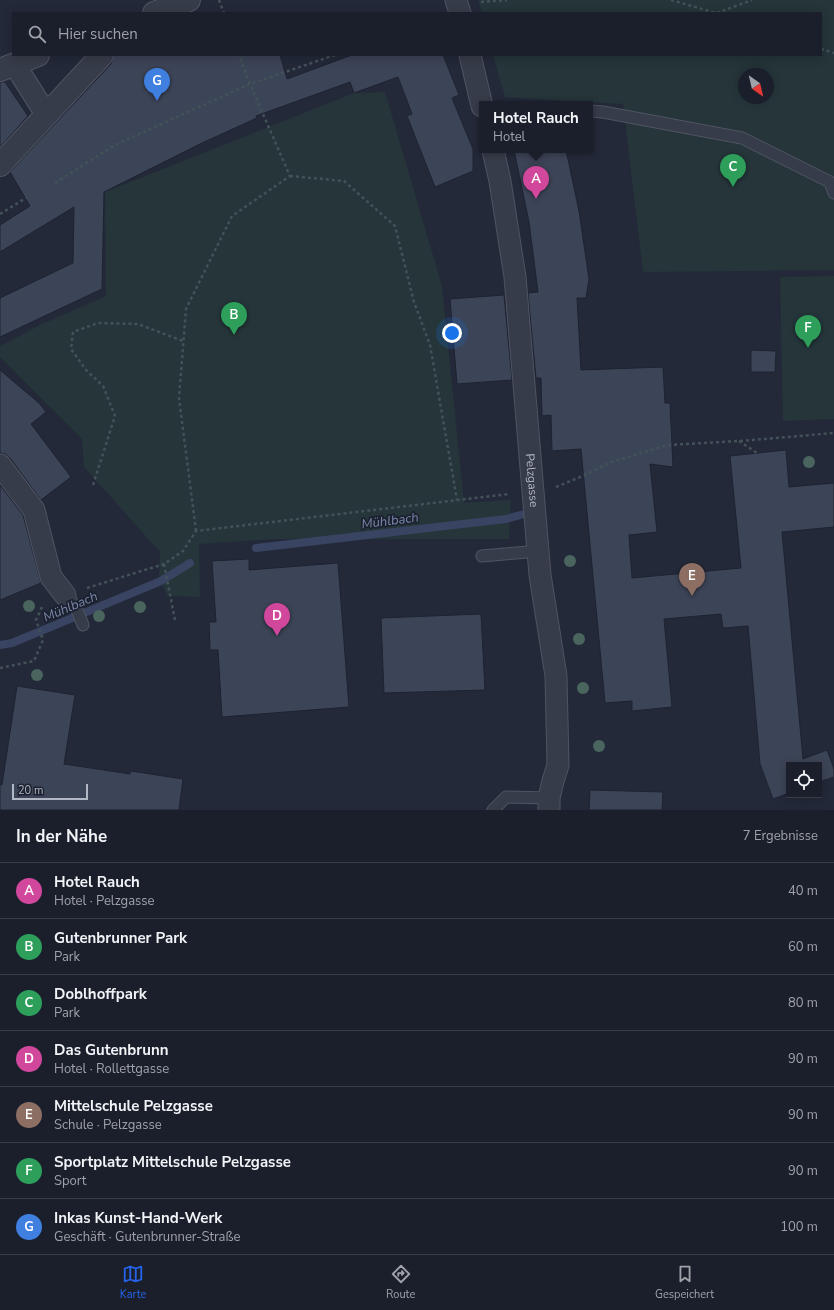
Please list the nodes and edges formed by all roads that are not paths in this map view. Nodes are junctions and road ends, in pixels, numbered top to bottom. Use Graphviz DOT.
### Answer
graph roads {
  1 [pos="189,0"];
  2 [pos="456,0"];
  3 [pos="157,12"];
  4 [pos="460,12"];
  5 [pos="36,56"];
  6 [pos="101,56"];
  7 [pos="470,56"];
  8 [pos="8,67"];
  9 [pos="481,101"];
  10 [pos="593,111"];
  11 [pos="46,114"];
  12 [pos="494,153"];
  13 [pos="0,164"];
  14 [pos="832,180"];
  15 [pos="834,193"];
  16 [pos="0,465"];
  17 [pos="538,551"];
  18 [pos="482,556"];
  19 [pos="70,600"];
  20 [pos="83,625"];
  21 [pos="549,804"];
  22 [pos="493,810"];
  1 -- 3 [label="street"];
  2 -- 4 [label="street"];
  5 -- 8 [label="street"];
  6 -- 11 [label="street"];
  7 -- 9 [label="street"];
  8 -- 11 [label="street"];
  10 -- 14 [label="lane"];
  11 -- 13 [label="street"];
  12 -- 17 [label="street, Pelzgasse"];
  14 -- 15 [label="lane"];
  16 -- 19 [label="street"];
  17 -- 18 [label="lane"];
  17 -- 21 [label="street, Pelzgasse"];
  19 -- 20 [label="lane"];
  21 -- 22 [label="lane"];
}
